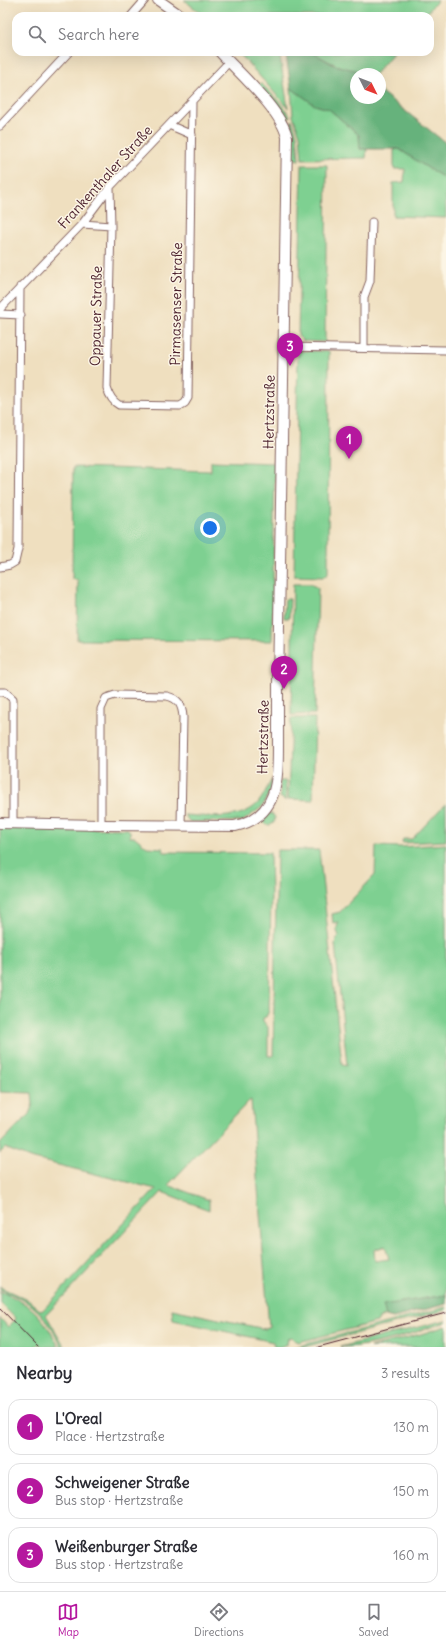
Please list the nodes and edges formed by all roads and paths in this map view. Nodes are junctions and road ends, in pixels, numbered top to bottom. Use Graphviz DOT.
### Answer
graph roads {
  1 [pos="145,0"];
  2 [pos="158,0"];
  3 [pos="134,12"];
  4 [pos="175,12"];
  5 [pos="66,56"];
  6 [pos="224,56"];
  7 [pos="229,62"];
  8 [pos="192,101"];
  9 [pos="0,126"];
  10 [pos="169,126"];
  11 [pos="192,135"];
  12 [pos="110,187"];
  13 [pos="372,222"];
  14 [pos="82,224"];
  15 [pos="111,226"];
  16 [pos="20,287"];
  17 [pos="0,309"];
  18 [pos="0,314"];
  19 [pos="21,315"];
  20 [pos="284,347"];
  21 [pos="364,348"];
  22 [pos="446,350"];
  23 [pos="116,404"];
  24 [pos="0,567"];
  25 [pos="0,692"];
  26 [pos="0,823"];
  27 [pos="13,823"];
  28 [pos="101,825"];
  29 [pos="181,825"];
  1 -- 3 [label="street"];
  2 -- 4 [label="main road"];
  5 -- 9 [label="street"];
  6 -- 7 [label="main road, Hertzstraße"];
  7 -- 8 [label="street, Frankenthaler Straße"];
  7 -- 20 [label="main road, Hertzstraße"];
  8 -- 10 [label="street, Frankenthaler Straße"];
  8 -- 11 [label="street, Pirmasenser Straße"];
  10 -- 11 [label="street"];
  10 -- 12 [label="street, Frankenthaler Straße"];
  11 -- 23 [label="street, Pirmasenser Straße"];
  12 -- 14 [label="street, Frankenthaler Straße"];
  12 -- 15 [label="street, Oppauer Straße"];
  13 -- 21 [label="street"];
  14 -- 15 [label="street"];
  14 -- 16 [label="street, Frankenthaler Straße"];
  15 -- 23 [label="street, Oppauer Straße"];
  16 -- 17 [label="street, Frankenthaler Straße"];
  16 -- 19 [label="street"];
  18 -- 19 [label="street"];
  19 -- 24 [label="street"];
  20 -- 21 [label="street"];
  20 -- 29 [label="main road, Hertzstraße"];
  21 -- 22 [label="street"];
  25 -- 27 [label="street"];
  26 -- 27 [label="main road"];
  27 -- 28 [label="main road"];
  28 -- 29 [label="main road"];
  28 -- 29 [label="street"];
}
